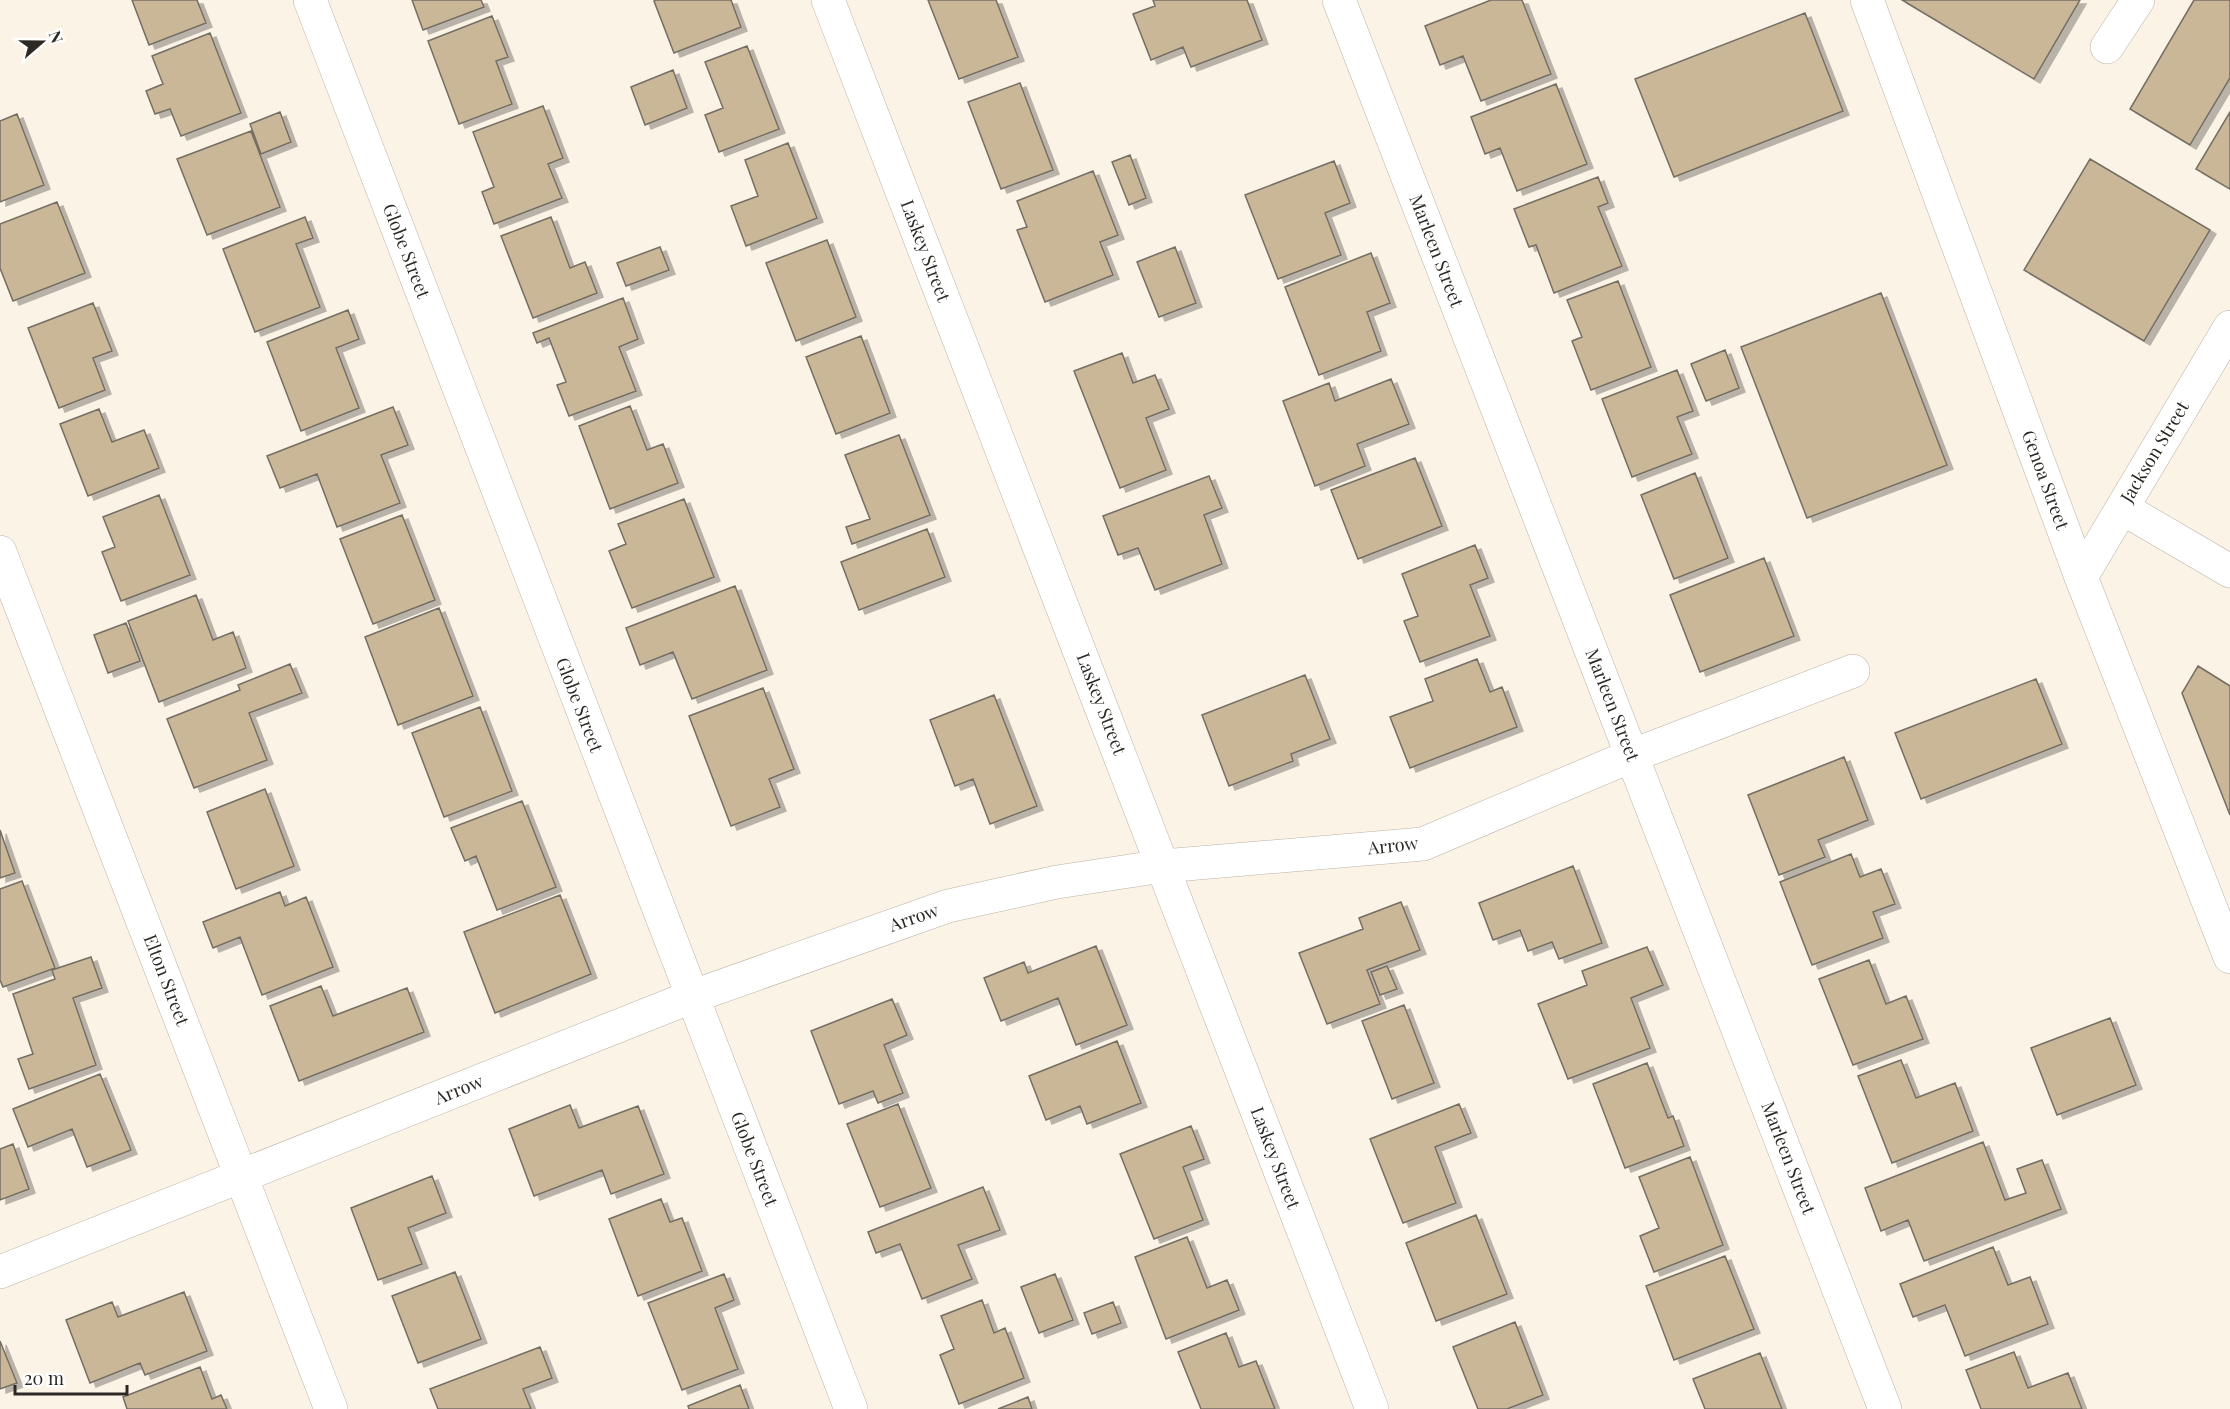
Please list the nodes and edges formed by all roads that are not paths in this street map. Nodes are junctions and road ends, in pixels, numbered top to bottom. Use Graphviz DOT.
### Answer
graph roads {
  1 [pos="310,0"];
  2 [pos="828,0"];
  3 [pos="1339,0"];
  4 [pos="1867,0"];
  5 [pos="2138,0"];
  6 [pos="2107,47"];
  7 [pos="2230,327"];
  8 [pos="2122,508"];
  9 [pos="0,552"];
  10 [pos="2230,571"];
  11 [pos="2081,577"];
  12 [pos="1853,671"];
  13 [pos="1631,756"];
  14 [pos="1163,866"];
  15 [pos="2230,957"];
  16 [pos="691,997"];
  17 [pos="242,1178"];
  18 [pos="0,1272"];
  19 [pos="331,1409"];
  20 [pos="851,1409"];
  21 [pos="1372,1409"];
  22 [pos="1886,1409"];
  1 -- 16 [label="street, Globe Street"];
  2 -- 14 [label="street, Laskey Street"];
  3 -- 13 [label="street, Marleen Street"];
  4 -- 11 [label="street, Genoa Street"];
  5 -- 6 [label="street"];
  7 -- 8 [label="street, Jackson Street"];
  8 -- 10 [label="street"];
  8 -- 11 [label="street, Jackson Street"];
  9 -- 17 [label="street, Elton Street"];
  11 -- 15 [label="street, Genoa Street"];
  12 -- 13 [label="street, Arrow"];
  13 -- 14 [label="street, Arrow"];
  13 -- 22 [label="street, Marleen Street"];
  14 -- 16 [label="street, Arrow"];
  14 -- 21 [label="street, Laskey Street"];
  16 -- 17 [label="street, Arrow"];
  16 -- 20 [label="street, Globe Street"];
  17 -- 18 [label="street, Arrow"];
  17 -- 19 [label="street, Elton Street"];
}
